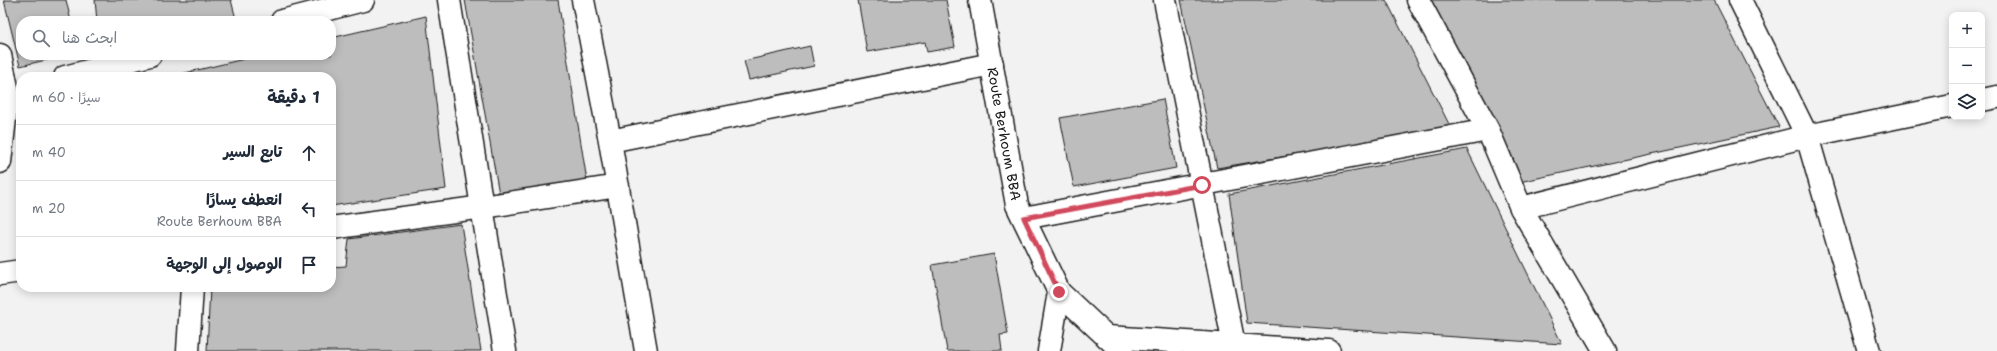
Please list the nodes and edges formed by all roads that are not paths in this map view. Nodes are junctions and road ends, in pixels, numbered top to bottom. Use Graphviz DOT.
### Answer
graph roads {
  1 [pos="363,0"];
  2 [pos="449,0"];
  3 [pos="582,0"];
  4 [pos="980,0"];
  5 [pos="1165,0"];
  6 [pos="1418,0"];
  7 [pos="1740,0"];
  8 [pos="301,16"];
  9 [pos="0,55"];
  10 [pos="131,60"];
  11 [pos="992,64"];
  12 [pos="84,72"];
  13 [pos="10,91"];
  14 [pos="1997,97"];
  15 [pos="1985,99"];
  16 [pos="1949,107"];
  17 [pos="1488,130"];
  18 [pos="1807,136"];
  19 [pos="610,141"];
  20 [pos="0,162"];
  21 [pos="1202,185"];
  22 [pos="618,186"];
  23 [pos="483,208"];
  24 [pos="1521,208"];
  25 [pos="1024,218"];
  26 [pos="336,227"];
  27 [pos="16,272"];
  28 [pos="0,274"];
  29 [pos="192,292"];
  30 [pos="1059,292"];
  31 [pos="1114,344"];
  32 [pos="1234,345"];
  33 [pos="188,351"];
  34 [pos="505,351"];
  35 [pos="646,351"];
  36 [pos="1049,351"];
  37 [pos="1329,351"];
  38 [pos="1605,351"];
  39 [pos="1869,351"];
  1 -- 8 [label="street"];
  2 -- 23 [label="street"];
  3 -- 19 [label="street"];
  4 -- 11 [label="street, Route Berhoum BBA"];
  5 -- 21 [label="street"];
  6 -- 17 [label="street"];
  7 -- 18 [label="street"];
  9 -- 13 [label="street"];
  10 -- 12 [label="street"];
  11 -- 19 [label="street"];
  11 -- 25 [label="street, Route Berhoum BBA"];
  13 -- 20 [label="street"];
  14 -- 15 [label="street"];
  16 -- 18 [label="street"];
  17 -- 21 [label="street"];
  17 -- 24 [label="street"];
  18 -- 24 [label="street"];
  18 -- 39 [label="street"];
  19 -- 22 [label="street"];
  21 -- 25 [label="street"];
  21 -- 32 [label="street"];
  22 -- 23 [label="street"];
  22 -- 35 [label="street"];
  23 -- 26 [label="street"];
  23 -- 34 [label="street"];
  24 -- 38 [label="street"];
  25 -- 30 [label="street, Route Berhoum BBA"];
  27 -- 28 [label="street"];
  29 -- 33 [label="street"];
  30 -- 31 [label="street, Route Berhoum BBA"];
  30 -- 36 [label="street"];
  31 -- 32 [label="street"];
  32 -- 37 [label="street"];
}
